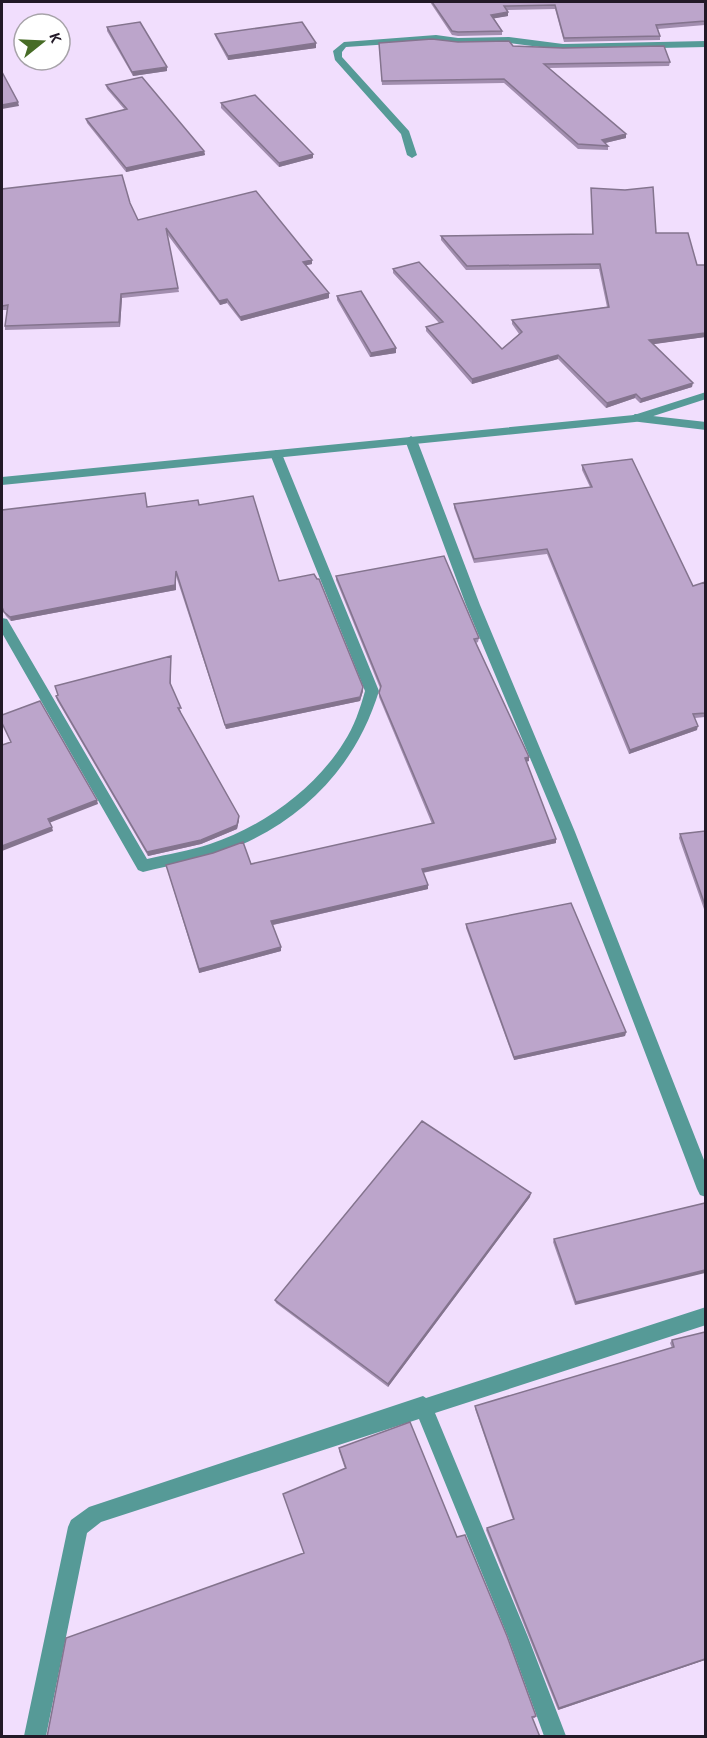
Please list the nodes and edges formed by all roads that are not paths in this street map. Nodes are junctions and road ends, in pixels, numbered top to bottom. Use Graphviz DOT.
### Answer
graph roads {
  1 [pos="705,44"];
  2 [pos="412,155"];
  3 [pos="705,397"];
  4 [pos="635,418"];
  5 [pos="705,426"];
  6 [pos="411,440"];
  7 [pos="276,454"];
  8 [pos="2,481"];
  9 [pos="2,622"];
  10 [pos="705,1189"];
  11 [pos="705,1316"];
  12 [pos="423,1406"];
  13 [pos="35,1737"];
  14 [pos="555,1737"];
  1 -- 2 [label="street"];
  3 -- 4 [label="street"];
  4 -- 5 [label="street"];
  4 -- 6 [label="street"];
  6 -- 7 [label="street"];
  6 -- 10 [label="street"];
  7 -- 8 [label="street"];
  7 -- 9 [label="street"];
  11 -- 12 [label="street"];
  12 -- 13 [label="street"];
  12 -- 14 [label="street"];
}
